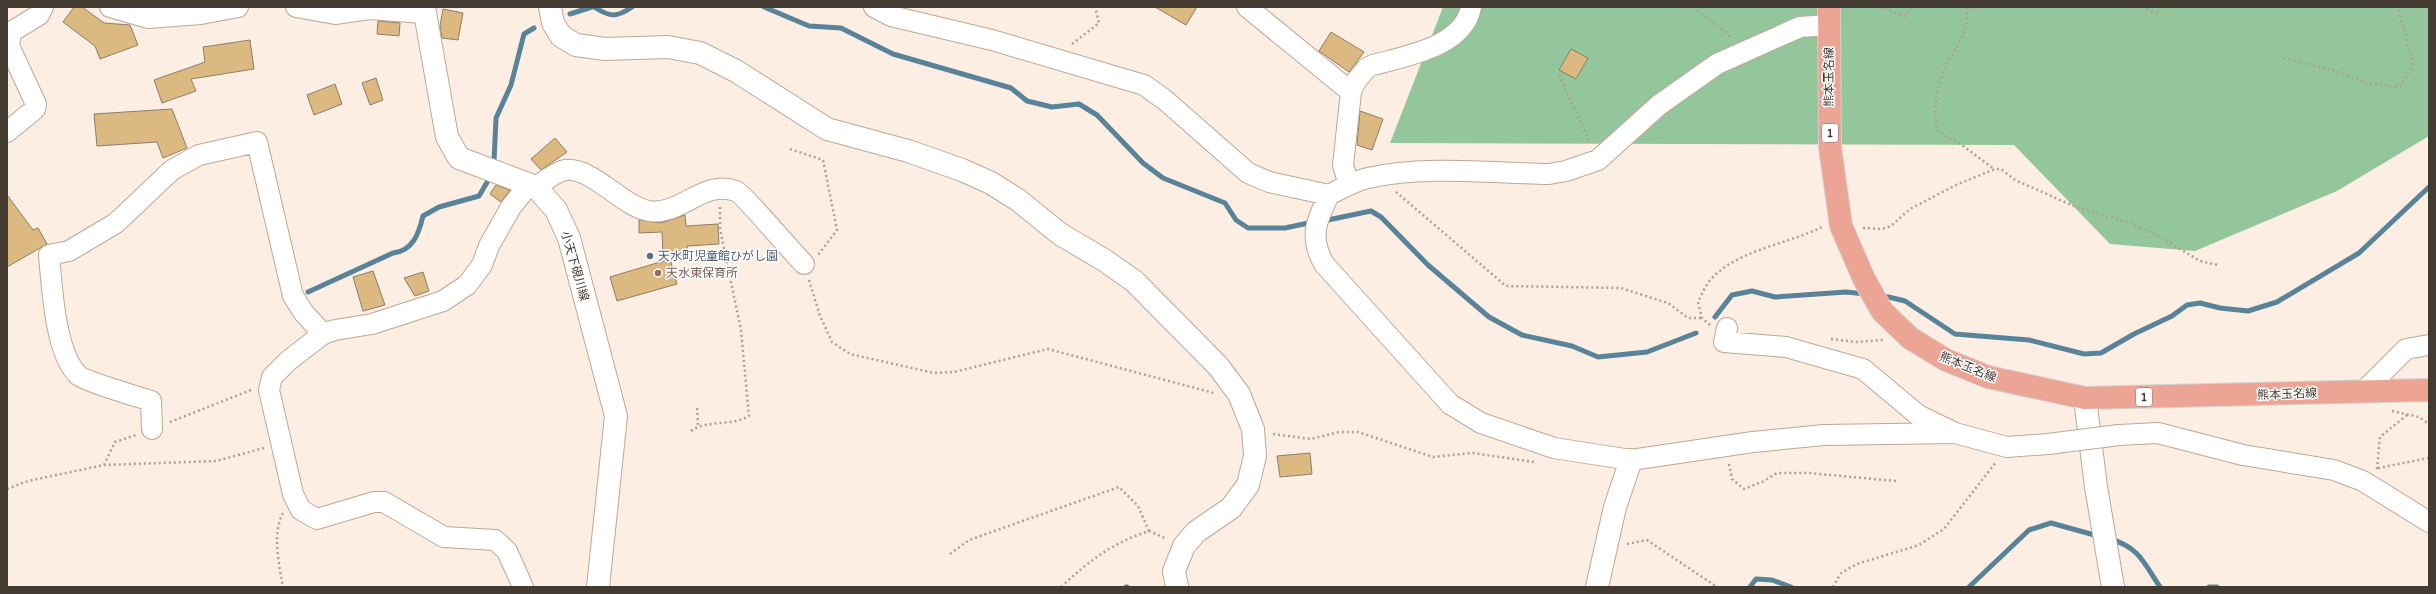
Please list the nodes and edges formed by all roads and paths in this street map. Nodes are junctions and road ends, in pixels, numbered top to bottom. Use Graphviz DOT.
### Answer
graph roads {
  1 [pos="43,7"];
  2 [pos="110,7"];
  3 [pos="238,7"];
  4 [pos="296,7"];
  5 [pos="550,7"];
  6 [pos="874,7"];
  7 [pos="1095,7"];
  8 [pos="1247,7"];
  9 [pos="1471,7"];
  10 [pos="1694,7"];
  11 [pos="1880,7"];
  12 [pos="1914,7"];
  13 [pos="1966,7"];
  14 [pos="1987,7"];
  15 [pos="2142,7"];
  16 [pos="2398,7"];
  17 [pos="424,10"];
  18 [pos="2158,14"];
  19 [pos="1829,16"];
  20 [pos="1747,50"];
  21 [pos="2284,58"];
  22 [pos="1061,60"];
  23 [pos="1559,75"];
  24 [pos="1351,92"];
  25 [pos="7,132"];
  26 [pos="790,149"];
  27 [pos="1598,160"];
  28 [pos="1995,169"];
  29 [pos="1349,185"];
  30 [pos="533,186"];
  31 [pos="722,188"];
  32 [pos="1394,190"];
  33 [pos="1329,195"];
  34 [pos="1840,222"];
  35 [pos="804,264"];
  36 [pos="2218,265"];
  37 [pos="1702,318"];
  38 [pos="1727,328"];
  39 [pos="322,334"];
  40 [pos="1910,338"];
  41 [pos="1826,339"];
  42 [pos="2429,345"];
  43 [pos="272,377"];
  44 [pos="2429,390"];
  45 [pos="2364,391"];
  46 [pos="1240,394"];
  47 [pos="2085,398"];
  48 [pos="697,408"];
  49 [pos="2407,414"];
  50 [pos="698,425"];
  51 [pos="152,429"];
  52 [pos="1253,430"];
  53 [pos="692,431"];
  54 [pos="1955,433"];
  55 [pos="283,443"];
  56 [pos="1725,446"];
  57 [pos="2007,447"];
  58 [pos="2429,458"];
  59 [pos="1631,460"];
  60 [pos="1540,463"];
  61 [pos="104,465"];
  62 [pos="2378,468"];
  63 [pos="1896,481"];
  64 [pos="2363,481"];
  65 [pos="7,489"];
  66 [pos="293,494"];
  67 [pos="2429,522"];
  68 [pos="1149,531"];
  69 [pos="1184,546"];
  70 [pos="1624,549"];
  71 [pos="950,554"];
  72 [pos="283,587"];
  73 [pos="523,587"];
  74 [pos="598,587"];
  75 [pos="1061,587"];
  76 [pos="1177,587"];
  77 [pos="1597,587"];
  78 [pos="1717,587"];
  79 [pos="1833,587"];
  80 [pos="2113,587"];
  1 -- 25 [label="street"];
  2 -- 3 [label="street"];
  4 -- 17 [label="street"];
  5 -- 46 [label="street"];
  6 -- 22 [label="street"];
  7 -- 22 [label="path"];
  8 -- 24 [label="street"];
  9 -- 24 [label="street"];
  10 -- 20 [label="path"];
  11 -- 12 [label="path"];
  13 -- 14 [label="path"];
  13 -- 28 [label="path"];
  15 -- 18 [label="path"];
  16 -- 21 [label="path"];
  17 -- 30 [label="street, 小天下硯川線"];
  19 -- 20 [label="street"];
  19 -- 34 [label="main road, 熊本玉名線 / 1"];
  20 -- 27 [label="street"];
  22 -- 33 [label="street"];
  23 -- 27 [label="path"];
  24 -- 29 [label="street"];
  26 -- 35 [label="path"];
  27 -- 29 [label="street"];
  28 -- 34 [label="path"];
  28 -- 36 [label="path"];
  29 -- 33 [label="street"];
  30 -- 31 [label="street"];
  30 -- 39 [label="street"];
  30 -- 74 [label="street, 小天下硯川線"];
  31 -- 35 [label="street"];
  31 -- 50 [label="path"];
  32 -- 37 [label="path"];
  33 -- 59 [label="street"];
  34 -- 37 [label="path"];
  34 -- 40 [label="main road, 熊本玉名線 / 1"];
  35 -- 46 [label="path"];
  37 -- 38 [label="path"];
  38 -- 54 [label="street"];
  39 -- 43 [label="street"];
  39 -- 51 [label="street"];
  40 -- 41 [label="path"];
  40 -- 47 [label="main road, 熊本玉名線 / 1"];
  42 -- 45 [label="street"];
  43 -- 51 [label="path"];
  43 -- 55 [label="street"];
  44 -- 45 [label="main road, 熊本玉名線 / 1"];
  45 -- 47 [label="main road, 熊本玉名線 / 1"];
  46 -- 52 [label="street"];
  47 -- 80 [label="street"];
  48 -- 50 [label="path"];
  49 -- 62 [label="path"];
  50 -- 53 [label="path"];
  51 -- 61 [label="path"];
  52 -- 60 [label="path"];
  52 -- 69 [label="street"];
  54 -- 56 [label="street"];
  54 -- 57 [label="street"];
  55 -- 61 [label="path"];
  55 -- 66 [label="street"];
  56 -- 59 [label="street"];
  56 -- 63 [label="path"];
  57 -- 64 [label="street, bridge"];
  57 -- 79 [label="path"];
  58 -- 62 [label="path"];
  59 -- 77 [label="street"];
  61 -- 65 [label="path"];
  62 -- 64 [label="path"];
  64 -- 67 [label="street"];
  66 -- 72 [label="path"];
  66 -- 73 [label="street"];
  68 -- 69 [label="path"];
  68 -- 71 [label="path"];
  68 -- 75 [label="path"];
  69 -- 76 [label="street"];
  70 -- 78 [label="path"];
}
